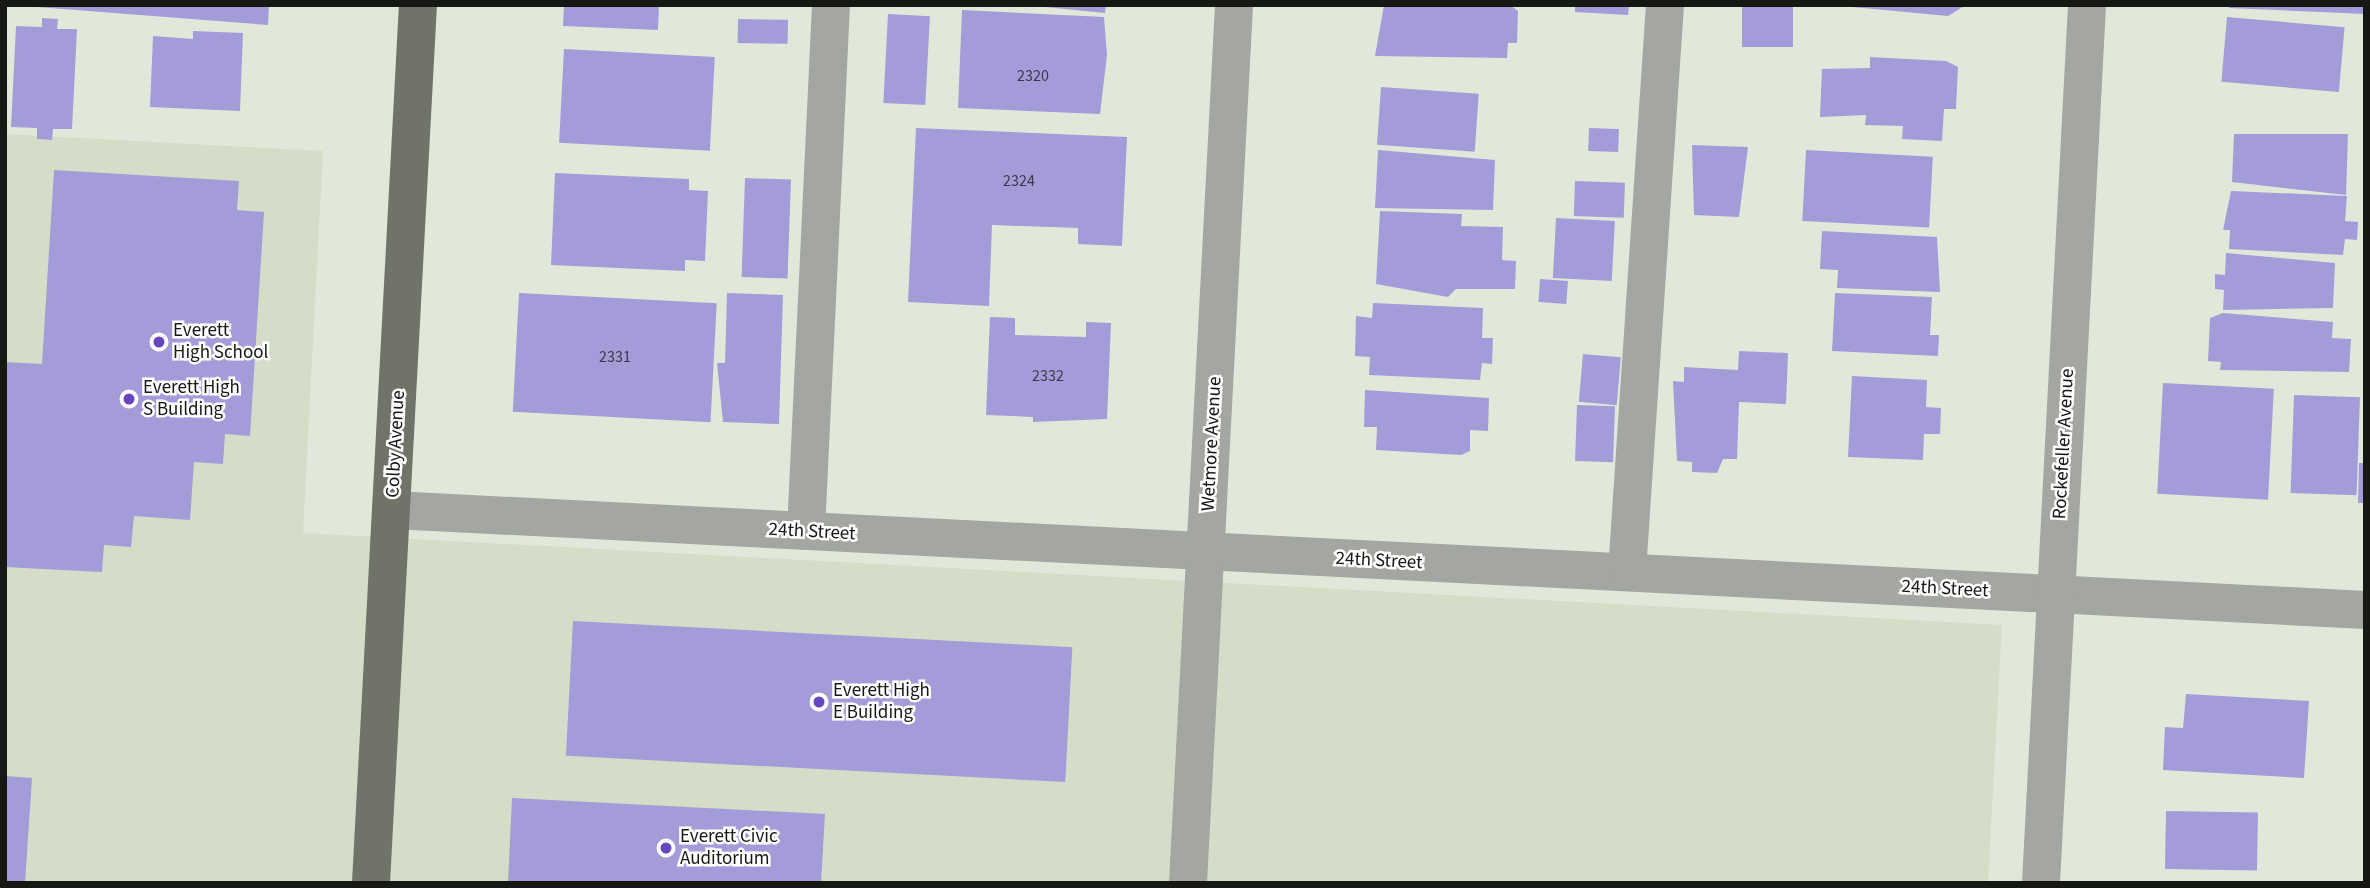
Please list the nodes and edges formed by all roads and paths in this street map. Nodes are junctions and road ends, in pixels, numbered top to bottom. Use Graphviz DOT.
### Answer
graph roads {
  1 [pos="418,5"];
  2 [pos="831,5"];
  3 [pos="1234,5"];
  4 [pos="1665,5"];
  5 [pos="2087,5"];
  6 [pos="393,510"];
  7 [pos="806,531"];
  8 [pos="1206,552"];
  9 [pos="1627,572"];
  10 [pos="2057,595"];
  11 [pos="2365,610"];
  12 [pos="371,883"];
  13 [pos="1188,883"];
  14 [pos="2041,883"];
  1 -- 6 [label="main road, Colby Avenue"];
  2 -- 7 [label="street"];
  3 -- 8 [label="street, Wetmore Avenue"];
  4 -- 9 [label="street"];
  5 -- 10 [label="street, Rockefeller Avenue"];
  6 -- 7 [label="street, 24th Street"];
  6 -- 12 [label="main road, Colby Avenue"];
  7 -- 8 [label="street, 24th Street"];
  8 -- 9 [label="street, 24th Street"];
  8 -- 13 [label="street, Wetmore Avenue"];
  9 -- 10 [label="street, 24th Street"];
  10 -- 11 [label="street, 24th Street"];
  10 -- 14 [label="street, Rockefeller Avenue"];
}
